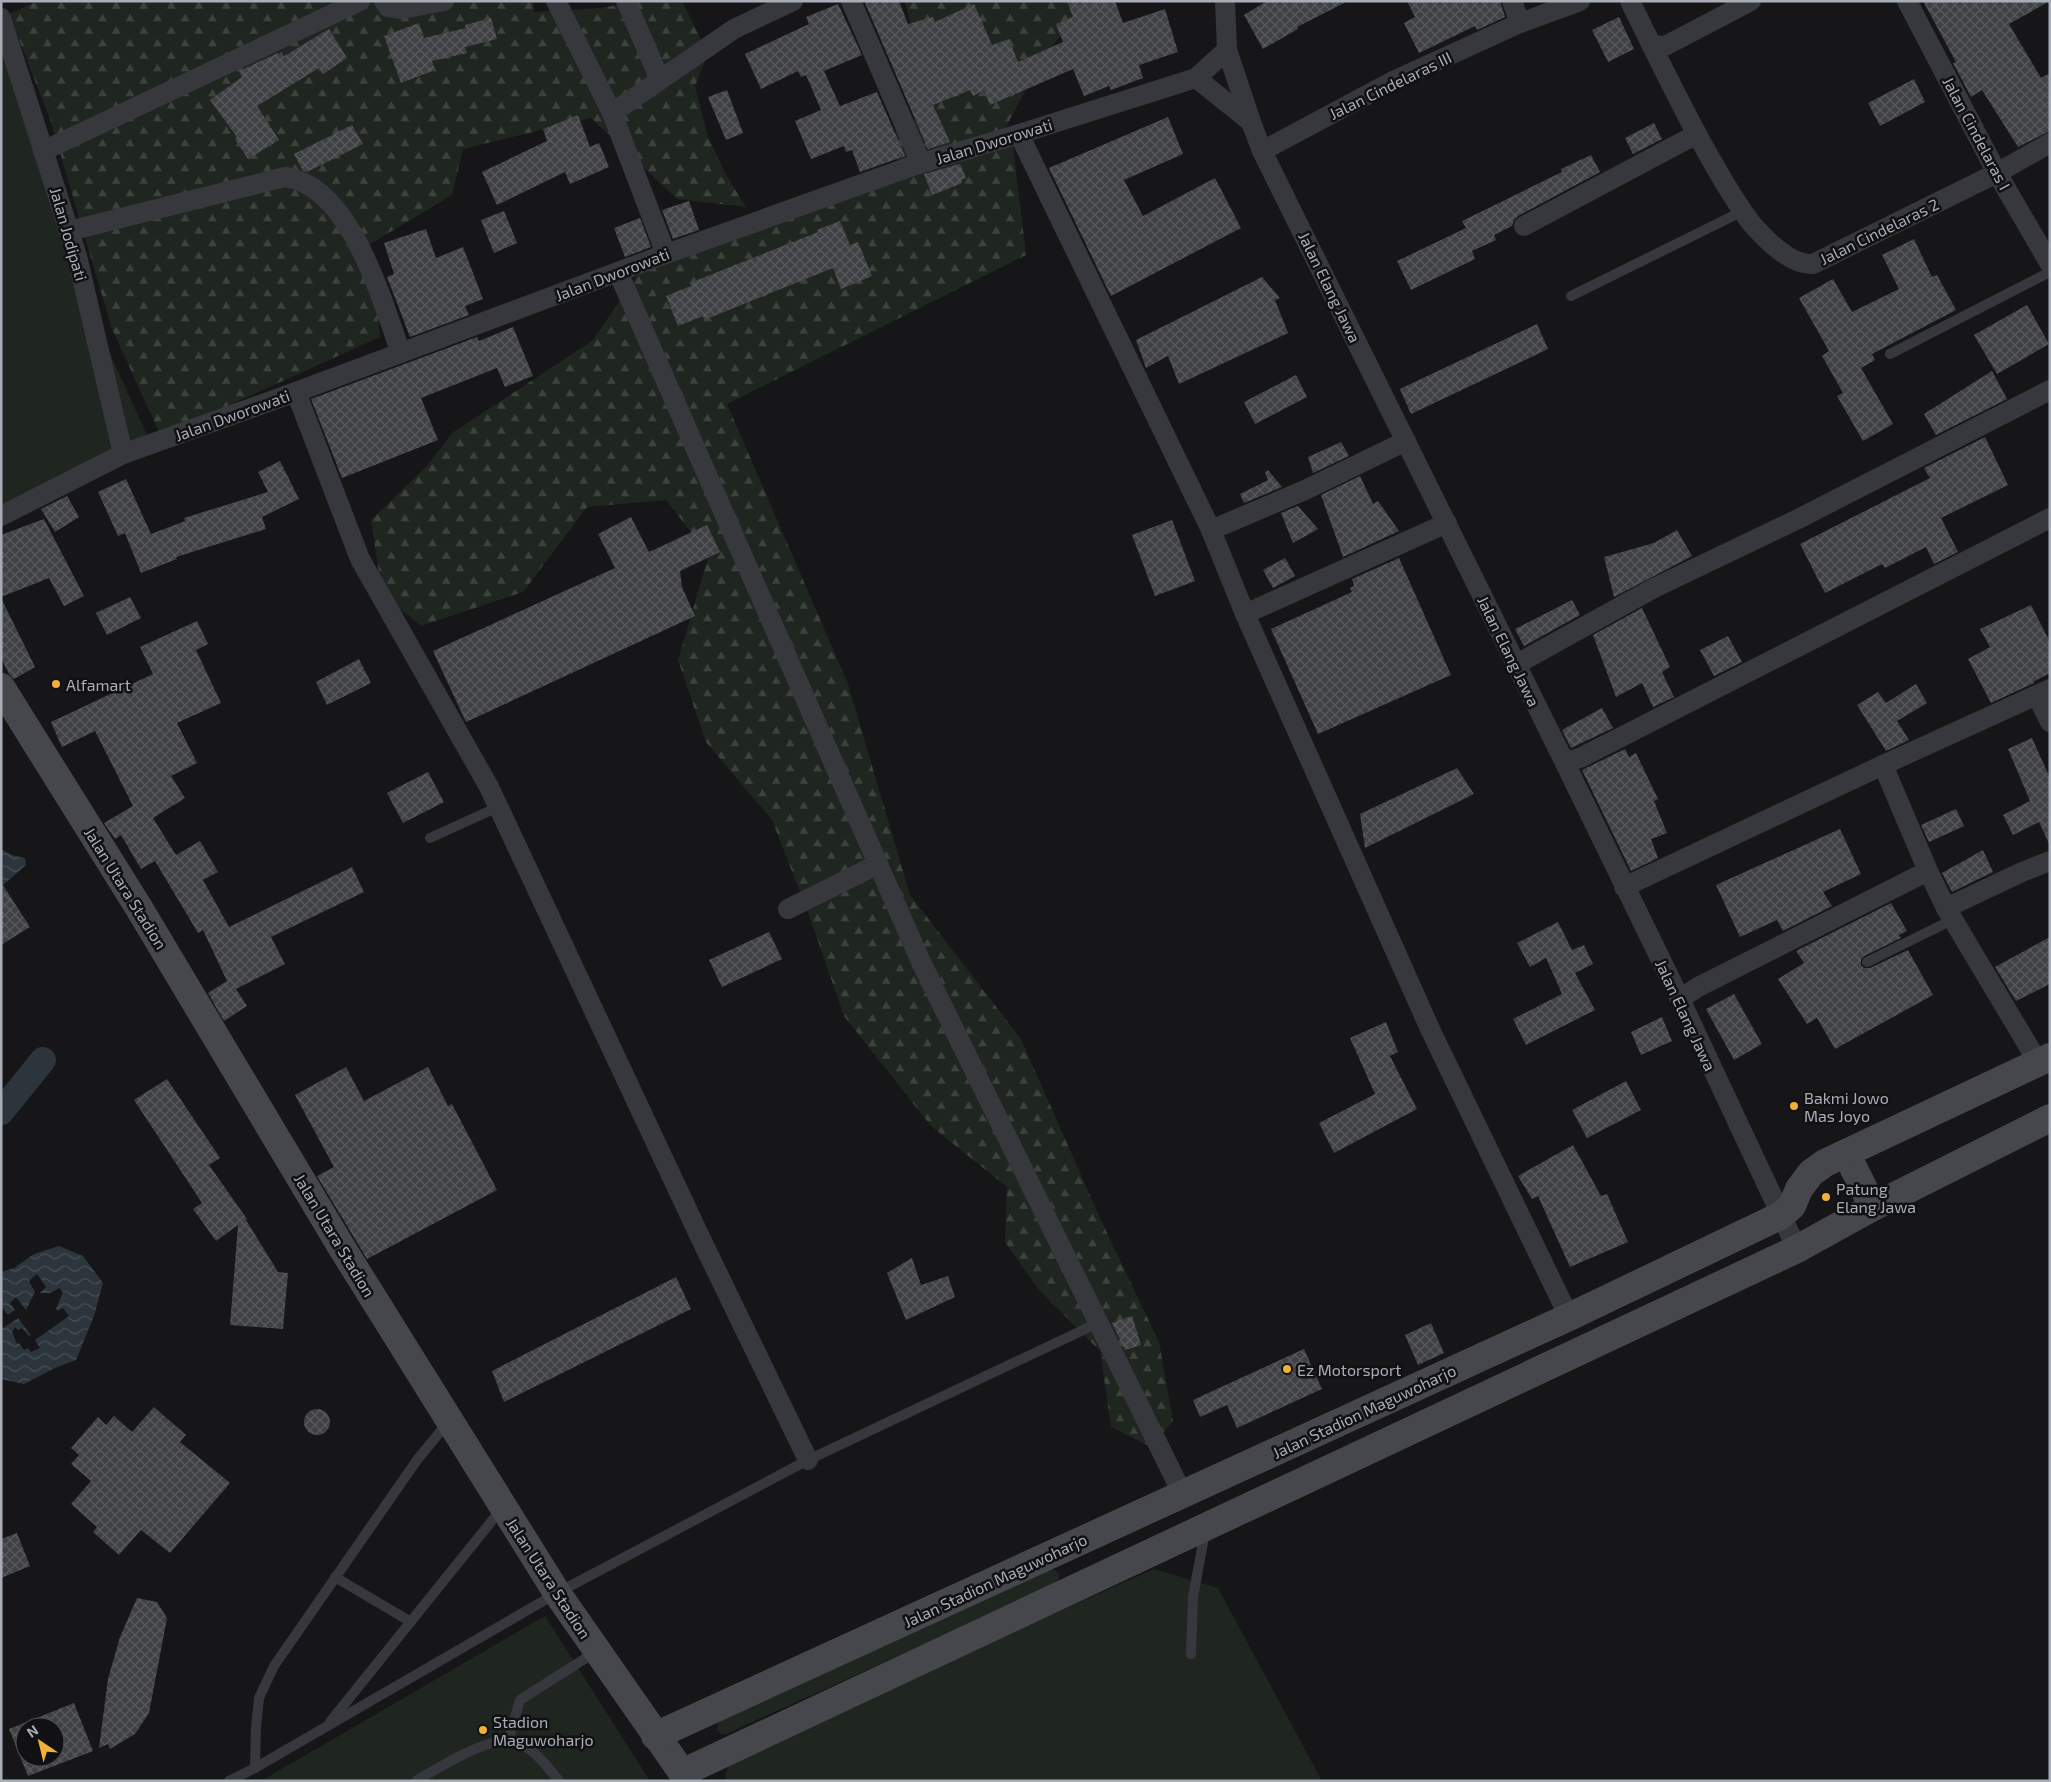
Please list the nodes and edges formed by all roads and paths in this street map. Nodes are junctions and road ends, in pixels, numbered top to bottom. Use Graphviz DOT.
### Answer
graph roads {
  1 [pos="360,1"];
  2 [pos="384,1"];
  3 [pos="444,1"];
  4 [pos="556,1"];
  5 [pos="626,1"];
  6 [pos="793,1"];
  7 [pos="851,1"];
  8 [pos="1225,1"];
  9 [pos="1512,1"];
  10 [pos="1580,1"];
  11 [pos="1630,1"];
  12 [pos="1751,1"];
  13 [pos="1907,1"];
  14 [pos="1,18"];
  15 [pos="1520,23"];
  16 [pos="1652,45"];
  17 [pos="1227,50"];
  18 [pos="1196,78"];
  19 [pos="660,80"];
  20 [pos="612,113"];
  21 [pos="1251,122"];
  22 [pos="1019,134"];
  23 [pos="1696,134"];
  24 [pos="2050,143"];
  25 [pos="43,151"];
  26 [pos="1262,151"];
  27 [pos="921,163"];
  28 [pos="1996,173"];
  29 [pos="1743,211"];
  30 [pos="1524,226"];
  31 [pos="69,231"];
  32 [pos="666,254"];
  33 [pos="2050,264"];
  34 [pos="618,272"];
  35 [pos="2050,272"];
  36 [pos="1572,296"];
  37 [pos="401,353"];
  38 [pos="1890,354"];
  39 [pos="2050,390"];
  40 [pos="296,392"];
  41 [pos="1406,441"];
  42 [pos="123,454"];
  43 [pos="1,516"];
  44 [pos="2050,518"];
  45 [pos="1447,523"];
  46 [pos="1211,530"];
  47 [pos="1245,614"];
  48 [pos="1515,664"];
  49 [pos="1,687"];
  50 [pos="2044,692"];
  51 [pos="2050,722"];
  52 [pos="1565,763"];
  53 [pos="1883,765"];
  54 [pos="498,806"];
  55 [pos="430,838"];
  56 [pos="2050,861"];
  57 [pos="878,864"];
  58 [pos="1928,871"];
  59 [pos="1624,887"];
  60 [pos="788,909"];
  61 [pos="1949,914"];
  62 [pos="1867,962"];
  63 [pos="1680,999"];
  64 [pos="2044,1060"];
  65 [pos="2050,1118"];
  66 [pos="1846,1153"];
  67 [pos="1873,1207"];
  68 [pos="1780,1216"];
  69 [pos="1797,1249"];
  70 [pos="1569,1317"];
  71 [pos="1098,1323"];
  72 [pos="450,1421"];
  73 [pos="808,1460"];
  74 [pos="1183,1495"];
  75 [pos="504,1507"];
  76 [pos="1206,1528"];
  77 [pos="1076,1542"];
  78 [pos="335,1577"];
  79 [pos="1094,1580"];
  80 [pos="557,1593"];
  81 [pos="411,1622"];
  82 [pos="597,1651"];
  83 [pos="1191,1654"];
  84 [pos="325,1728"];
  85 [pos="655,1736"];
  86 [pos="508,1740"];
  87 [pos="255,1768"];
  88 [pos="685,1777"];
  89 [pos="229,1781"];
  90 [pos="416,1781"];
  91 [pos="559,1781"];
  1 -- 25 [label="street"];
  2 -- 3 [label="street"];
  4 -- 20 [label="street"];
  5 -- 19 [label="street"];
  6 -- 19 [label="street"];
  7 -- 27 [label="street"];
  8 -- 17 [label="street, Jalan Elang Jawa"];
  9 -- 15 [label="street"];
  10 -- 15 [label="street, Jalan Cindelaras III"];
  11 -- 16 [label="street, Jalan Cindelaras 2"];
  12 -- 16 [label="street"];
  13 -- 28 [label="street, Jalan Cindelaras I"];
  14 -- 25 [label="street, Jalan Jodipati"];
  15 -- 26 [label="street, Jalan Cindelaras III"];
  16 -- 23 [label="street, Jalan Cindelaras 2"];
  17 -- 18 [label="street, Jalan Dworowati"];
  17 -- 21 [label="street, Jalan Elang Jawa"];
  18 -- 21 [label="street"];
  18 -- 22 [label="street, Jalan Dworowati"];
  19 -- 20 [label="street"];
  20 -- 32 [label="street"];
  21 -- 26 [label="street, Jalan Elang Jawa"];
  22 -- 27 [label="street, Jalan Dworowati"];
  22 -- 46 [label="street"];
  23 -- 29 [label="street, Jalan Cindelaras 2"];
  23 -- 30 [label="street"];
  24 -- 28 [label="street, Jalan Cindelaras 2"];
  25 -- 31 [label="street, Jalan Jodipati"];
  26 -- 41 [label="street, Jalan Elang Jawa"];
  27 -- 32 [label="street, Jalan Dworowati"];
  28 -- 29 [label="street, Jalan Cindelaras 2"];
  28 -- 33 [label="street, Jalan Cindelaras I"];
  29 -- 36 [label="lane"];
  31 -- 37 [label="street"];
  31 -- 42 [label="street, Jalan Jodipati"];
  32 -- 34 [label="street, Jalan Dworowati"];
  34 -- 37 [label="street, Jalan Dworowati"];
  34 -- 57 [label="street"];
  35 -- 38 [label="lane"];
  37 -- 40 [label="street, Jalan Dworowati"];
  39 -- 48 [label="street"];
  40 -- 42 [label="street, Jalan Dworowati"];
  40 -- 54 [label="street"];
  41 -- 45 [label="street, Jalan Elang Jawa"];
  41 -- 46 [label="street"];
  42 -- 43 [label="street, Jalan Dworowati"];
  44 -- 52 [label="street"];
  45 -- 47 [label="street"];
  45 -- 48 [label="street, Jalan Elang Jawa"];
  46 -- 47 [label="street"];
  47 -- 70 [label="street"];
  48 -- 52 [label="street, Jalan Elang Jawa"];
  49 -- 72 [label="main road, Jalan Utara Stadion"];
  50 -- 51 [label="street"];
  50 -- 53 [label="street"];
  52 -- 59 [label="street, Jalan Elang Jawa"];
  53 -- 58 [label="street"];
  53 -- 59 [label="street"];
  54 -- 55 [label="lane"];
  54 -- 73 [label="street"];
  56 -- 61 [label="street"];
  57 -- 60 [label="street"];
  57 -- 71 [label="street"];
  58 -- 61 [label="street"];
  58 -- 63 [label="street"];
  59 -- 63 [label="street, Jalan Elang Jawa"];
  61 -- 62 [label="lane"];
  61 -- 64 [label="street"];
  63 -- 68 [label="street, Jalan Elang Jawa"];
  64 -- 66 [label="main road, Jalan Stadion Maguwoharjo"];
  65 -- 67 [label="main road"];
  66 -- 67 [label="main road"];
  66 -- 68 [label="main road, Jalan Stadion Maguwoharjo"];
  67 -- 69 [label="main road"];
  68 -- 69 [label="street, Jalan Elang Jawa"];
  68 -- 70 [label="main road, Jalan Stadion Maguwoharjo"];
  69 -- 76 [label="main road"];
  70 -- 74 [label="main road, Jalan Stadion Maguwoharjo"];
  71 -- 73 [label="lane"];
  71 -- 74 [label="street"];
  72 -- 75 [label="main road, Jalan Utara Stadion"];
  72 -- 78 [label="lane"];
  73 -- 80 [label="lane"];
  74 -- 77 [label="main road, Jalan Stadion Maguwoharjo"];
  75 -- 80 [label="main road, Jalan Utara Stadion"];
  75 -- 81 [label="lane"];
  76 -- 79 [label="main road"];
  76 -- 83 [label="lane"];
  77 -- 79 [label="main road"];
  77 -- 85 [label="main road, Jalan Stadion Maguwoharjo"];
  78 -- 81 [label="lane"];
  78 -- 87 [label="lane"];
  79 -- 88 [label="main road"];
  80 -- 82 [label="main road, Jalan Utara Stadion"];
  80 -- 84 [label="lane"];
  81 -- 84 [label="lane"];
  82 -- 85 [label="main road, Jalan Utara Stadion"];
  82 -- 86 [label="lane"];
  84 -- 87 [label="lane"];
  85 -- 88 [label="main road, Jalan Utara Stadion"];
  86 -- 90 [label="lane"];
  86 -- 91 [label="lane"];
  87 -- 89 [label="lane"];
}
